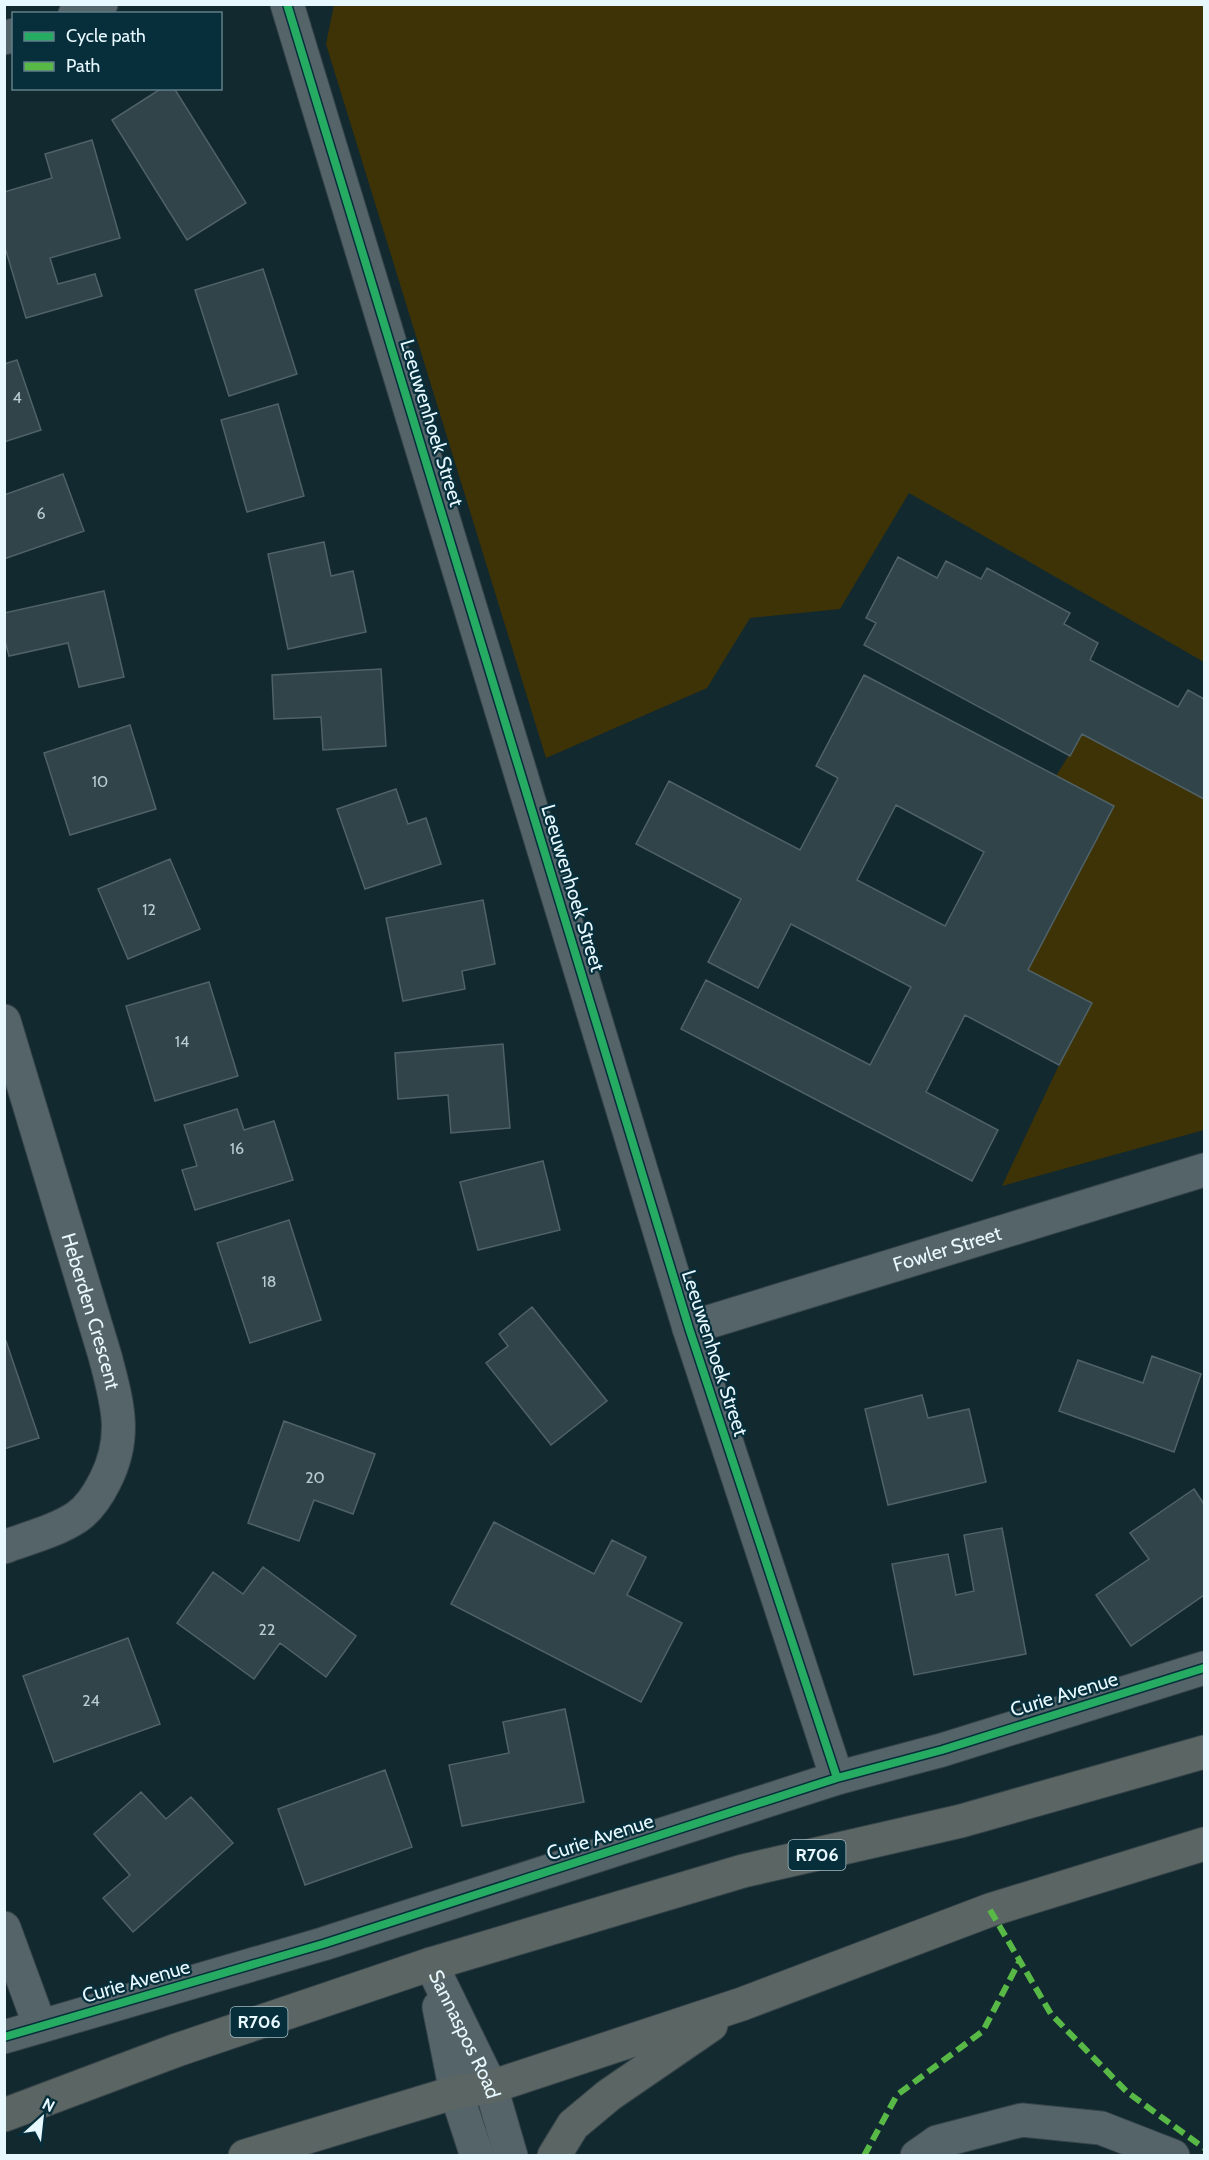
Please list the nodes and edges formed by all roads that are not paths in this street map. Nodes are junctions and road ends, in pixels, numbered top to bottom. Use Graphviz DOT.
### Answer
graph roads {
  1 [pos="101,4"];
  2 [pos="287,4"];
  3 [pos="80,12"];
  4 [pos="4,1021"];
  5 [pos="1204,1170"];
  6 [pos="689,1328"];
  7 [pos="4,1547"];
  8 [pos="1204,1668"];
  9 [pos="1204,1752"];
  10 [pos="837,1778"];
  11 [pos="1204,1844"];
  12 [pos="4,1928"];
  13 [pos="431,1964"];
  14 [pos="742,2004"];
  15 [pos="40,2026"];
  16 [pos="4,2037"];
  17 [pos="491,2087"];
  18 [pos="456,2092"];
  19 [pos="4,2115"];
  20 [pos="245,2156"];
  21 [pos="477,2156"];
  22 [pos="511,2156"];
  23 [pos="554,2156"];
  24 [pos="917,2156"];
  25 [pos="1173,2156"];
  1 -- 3 [label="street"];
  2 -- 6 [label="street, Leeuwenhoek Street"];
  4 -- 7 [label="street, Heberden Crescent"];
  5 -- 6 [label="street, Fowler Street"];
  6 -- 10 [label="street, Leeuwenhoek Street"];
  8 -- 10 [label="street, Curie Avenue"];
  9 -- 13 [label="main road, R706"];
  10 -- 15 [label="street, Curie Avenue"];
  11 -- 14 [label="main road"];
  12 -- 15 [label="street"];
  13 -- 17 [label="street, Sannaspos Road"];
  13 -- 18 [label="street, Sannaspos Road"];
  13 -- 19 [label="main road, R706"];
  14 -- 17 [label="main road"];
  14 -- 23 [label="main road"];
  15 -- 16 [label="street, Curie Avenue"];
  17 -- 18 [label="main road"];
  17 -- 22 [label="street, Sannaspos Road"];
  18 -- 20 [label="main road"];
  18 -- 21 [label="street, Sannaspos Road"];
  24 -- 25 [label="street"];
}
